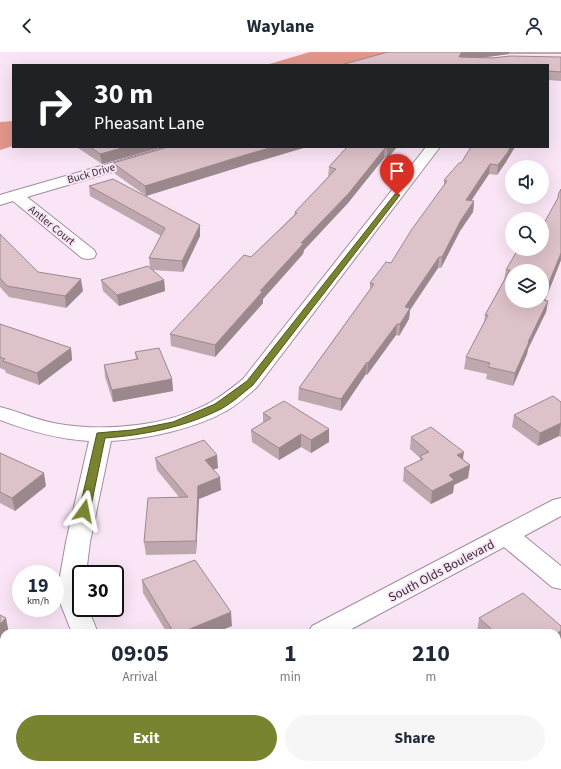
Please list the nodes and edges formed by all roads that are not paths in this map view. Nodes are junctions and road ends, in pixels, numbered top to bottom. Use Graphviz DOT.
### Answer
graph roads {
  1 [pos="179,148"];
  2 [pos="432,148"];
  3 [pos="8,198"];
  4 [pos="88,254"];
  5 [pos="0,413"];
  6 [pos="101,436"];
  7 [pos="561,506"];
  8 [pos="506,535"];
  9 [pos="561,580"];
  10 [pos="83,629"];
  11 [pos="329,629"];
  1 -- 3 [label="street, Buck Drive"];
  2 -- 6 [label="street"];
  3 -- 4 [label="street, Antler Court"];
  5 -- 6 [label="street"];
  6 -- 10 [label="street"];
  7 -- 8 [label="street, South Olds Boulevard"];
  8 -- 9 [label="street"];
  8 -- 11 [label="street, South Olds Boulevard"];
}
